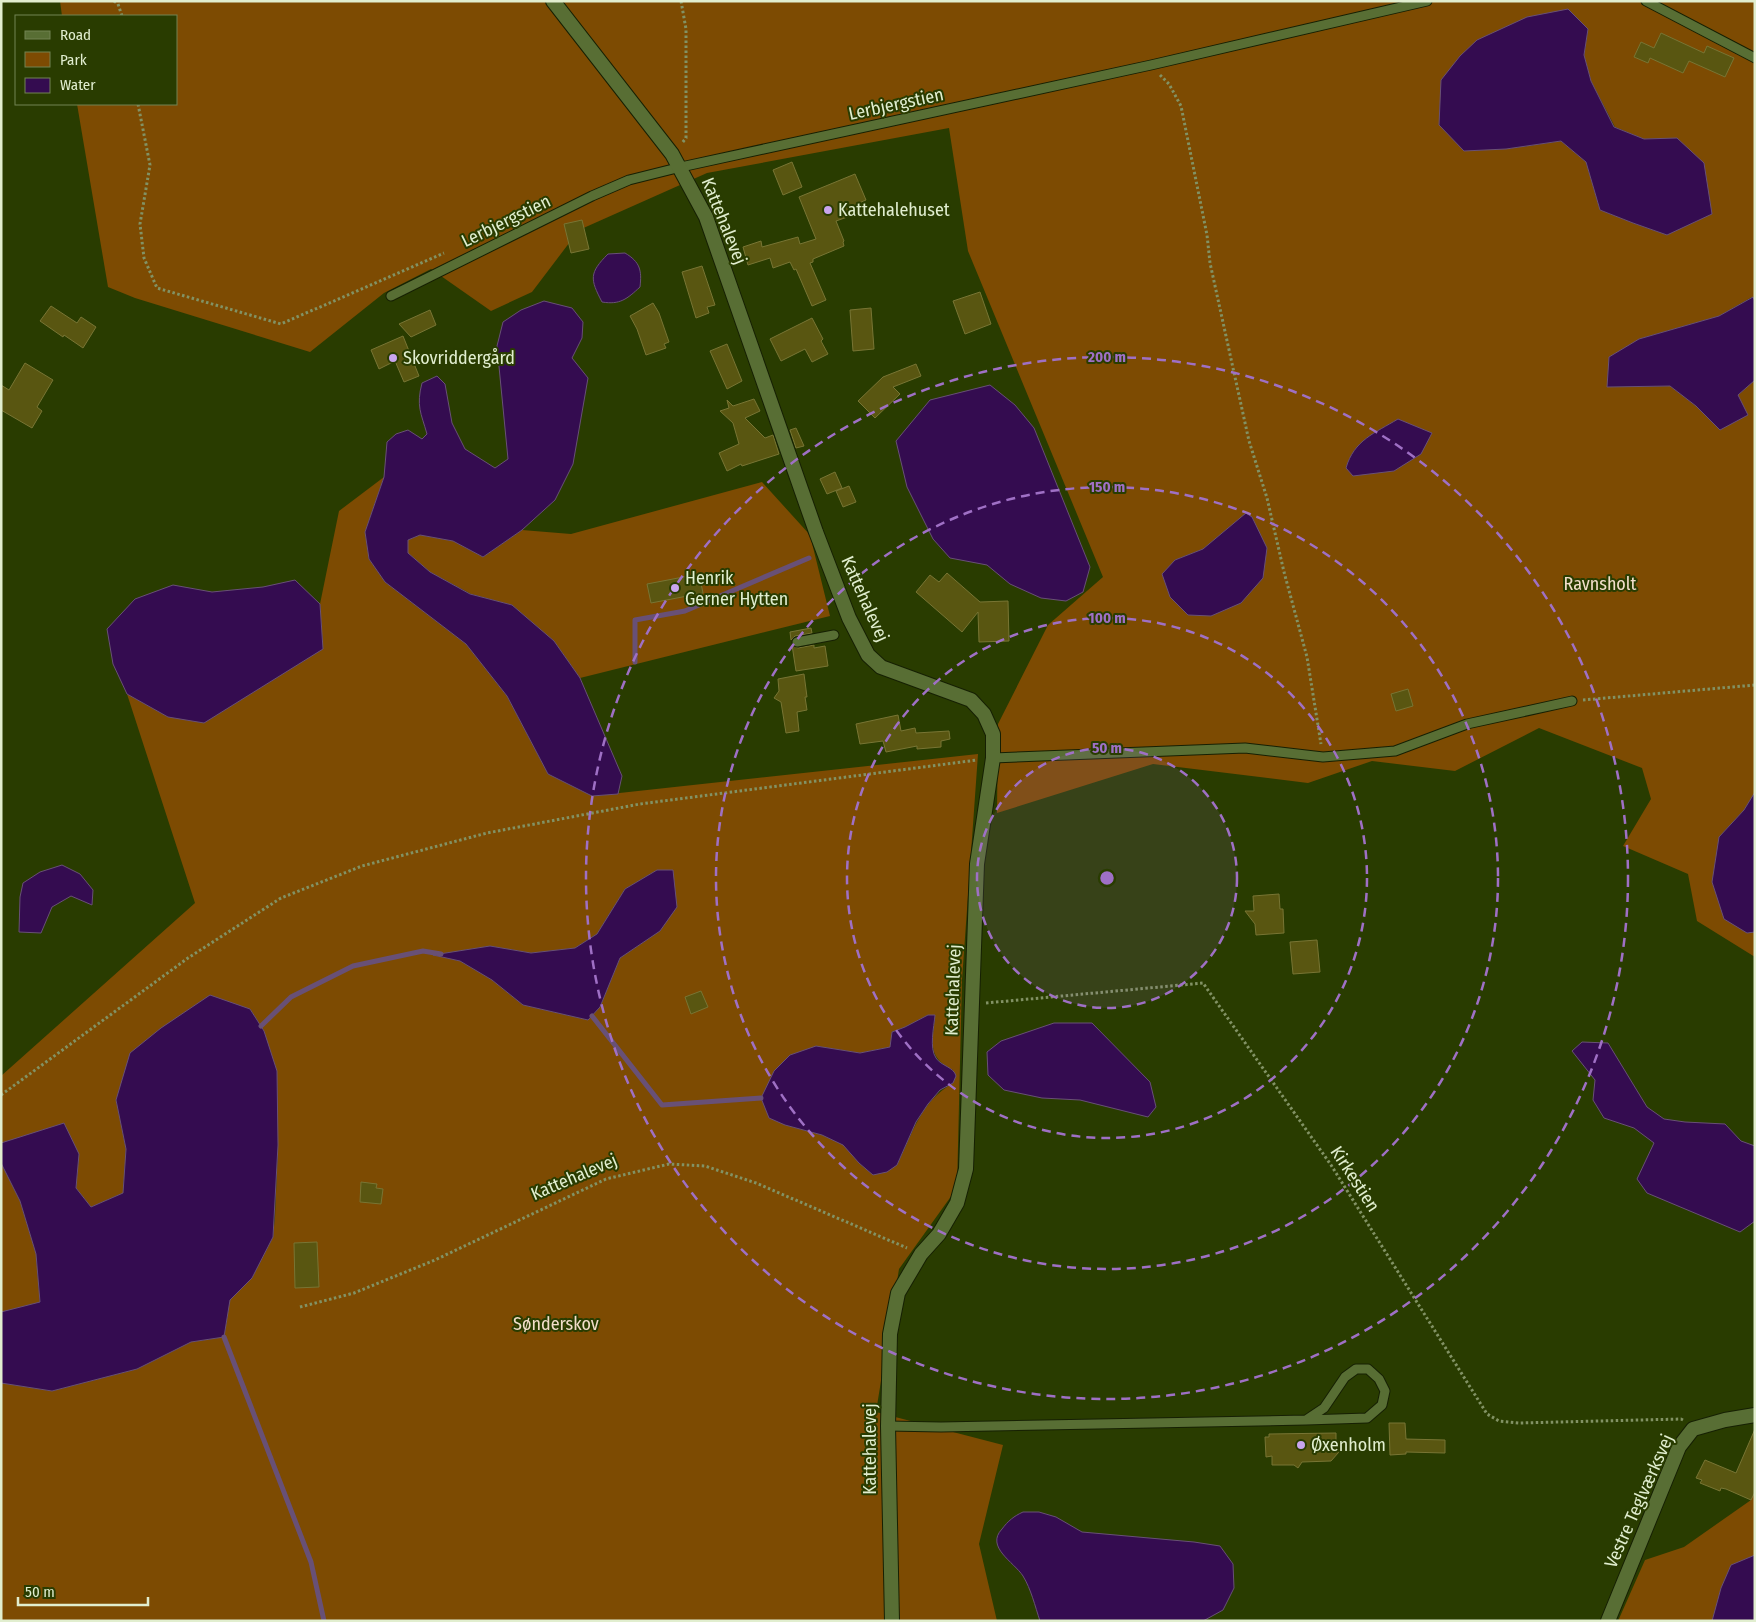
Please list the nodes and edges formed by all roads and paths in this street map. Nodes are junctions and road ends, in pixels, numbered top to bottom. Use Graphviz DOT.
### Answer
graph roads {
  1 [pos="114,1"];
  2 [pos="553,1"];
  3 [pos="681,1"];
  4 [pos="1427,1"];
  5 [pos="1646,1"];
  6 [pos="122,15"];
  7 [pos="1755,58"];
  8 [pos="1151,66"];
  9 [pos="138,105"];
  10 [pos="672,154"];
  11 [pos="680,167"];
  12 [pos="445,253"];
  13 [pos="391,296"];
  14 [pos="834,635"];
  15 [pos="797,642"];
  16 [pos="1755,685"];
  17 [pos="1572,701"];
  18 [pos="1323,757"];
  19 [pos="993,758"];
  20 [pos="971,1005"];
  21 [pos="1,1095"];
  22 [pos="922,1254"];
  23 [pos="300,1307"];
  24 [pos="1755,1415"];
  25 [pos="1306,1420"];
  26 [pos="888,1426"];
  27 [pos="1693,1428"];
  28 [pos="892,1621"];
  29 [pos="1608,1621"];
  1 -- 6 [label="path"];
  2 -- 10 [label="street, Kattehalevej"];
  3 -- 10 [label="path"];
  4 -- 8 [label="lane, Lerbjergstien"];
  5 -- 7 [label="lane"];
  8 -- 11 [label="lane, Lerbjergstien"];
  8 -- 18 [label="path"];
  9 -- 12 [label="path"];
  10 -- 11 [label="street, Kattehalevej"];
  11 -- 13 [label="lane, Lerbjergstien"];
  11 -- 19 [label="street, Kattehalevej"];
  14 -- 15 [label="lane"];
  16 -- 17 [label="path"];
  17 -- 18 [label="lane"];
  18 -- 19 [label="lane"];
  19 -- 20 [label="street, Kattehalevej"];
  19 -- 21 [label="path"];
  20 -- 22 [label="street, Kattehalevej"];
  20 -- 27 [label="path, Kirkestien"];
  22 -- 23 [label="path, Kattehalevej"];
  22 -- 26 [label="street, Kattehalevej"];
  24 -- 27 [label="street, Vestre Teglværksvej"];
  25 -- 25 [label="lane"];
  25 -- 26 [label="lane"];
  26 -- 28 [label="street, Kattehalevej"];
  27 -- 29 [label="street, Vestre Teglværksvej"];
}
